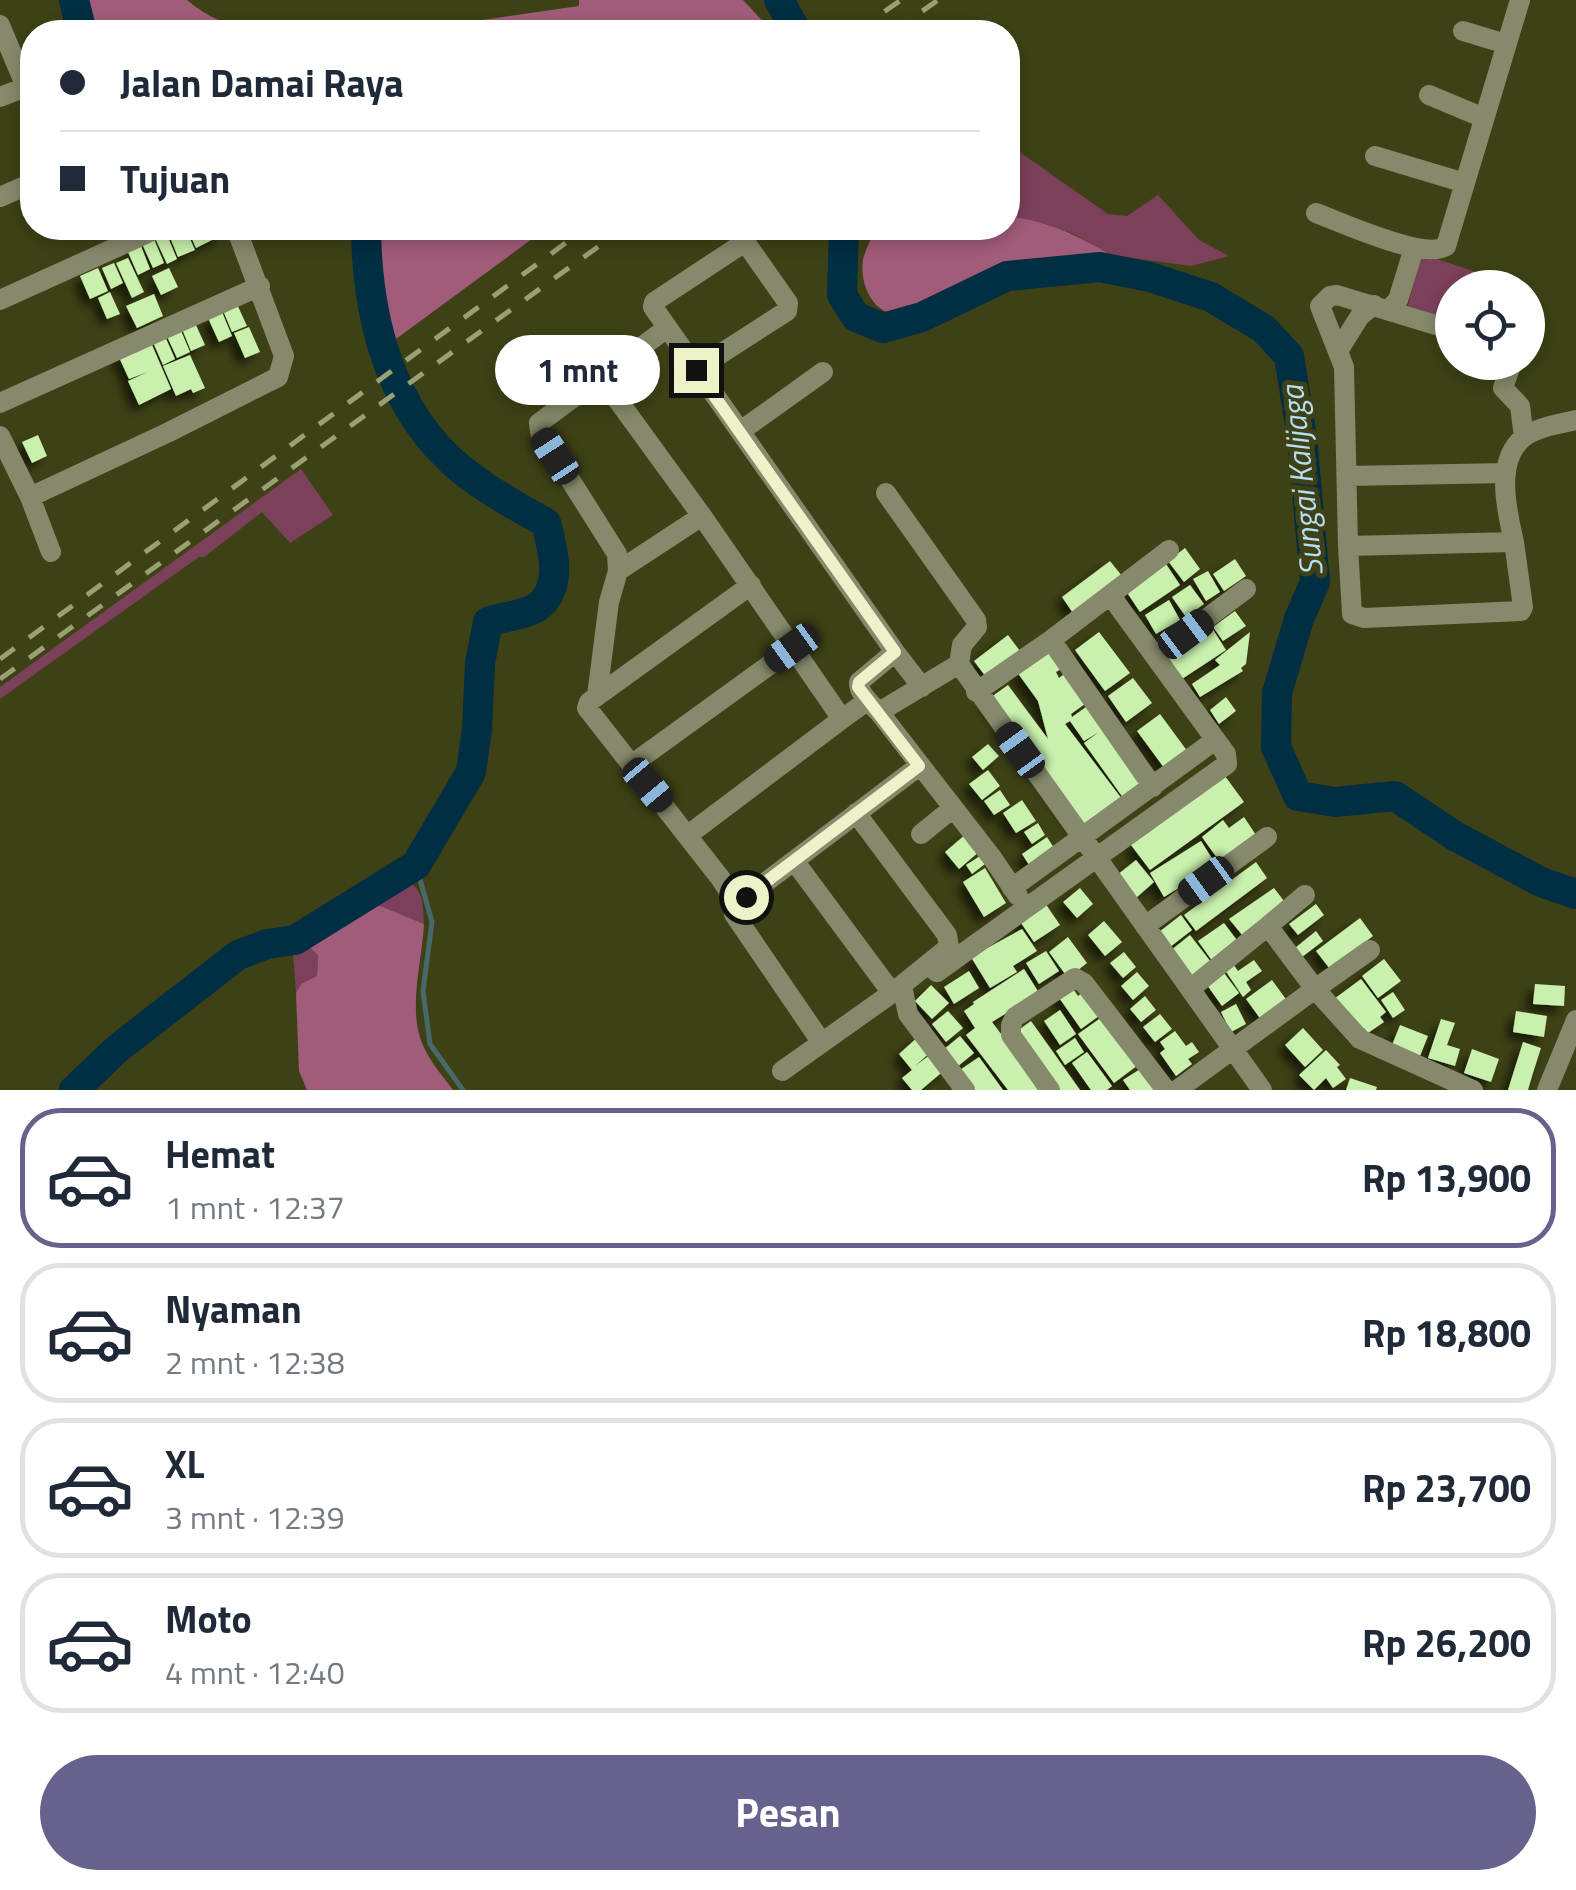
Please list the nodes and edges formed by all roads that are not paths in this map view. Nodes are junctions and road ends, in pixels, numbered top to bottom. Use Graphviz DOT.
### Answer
graph roads {
  1 [pos="1520,0"];
  2 [pos="0,25"];
  3 [pos="1463,31"];
  4 [pos="1506,44"];
  5 [pos="20,70"];
  6 [pos="1429,95"];
  7 [pos="1484,118"];
  8 [pos="1375,156"];
  9 [pos="1465,184"];
  10 [pos="1316,213"];
  11 [pos="132,240"];
  12 [pos="241,240"];
  13 [pos="1414,248"];
  14 [pos="260,286"];
  15 [pos="0,300"];
  16 [pos="1382,307"];
  17 [pos="1435,324"];
  18 [pos="667,328"];
  19 [pos="1338,351"];
  20 [pos="696,370"];
  21 [pos="824,372"];
  22 [pos="600,377"];
  23 [pos="1506,380"];
  24 [pos="0,403"];
  25 [pos="1576,420"];
  26 [pos="742,430"];
  27 [pos="0,436"];
  28 [pos="1524,437"];
  29 [pos="1506,474"];
  30 [pos="1346,476"];
  31 [pos="886,492"];
  32 [pos="30,498"];
  33 [pos="1508,511"];
  34 [pos="702,516"];
  35 [pos="1488,542"];
  36 [pos="1514,542"];
  37 [pos="1348,546"];
  38 [pos="1169,550"];
  39 [pos="51,552"];
  40 [pos="618,570"];
  41 [pos="751,585"];
  42 [pos="1246,589"];
  43 [pos="1111,596"];
  44 [pos="1051,640"];
  45 [pos="792,648"];
  46 [pos="895,652"];
  47 [pos="1156,656"];
  48 [pos="959,664"];
  49 [pos="922,686"];
  50 [pos="976,692"];
  51 [pos="597,696"];
  52 [pos="873,707"];
  53 [pos="842,719"];
  54 [pos="1214,741"];
  55 [pos="631,764"];
  56 [pos="919,766"];
  57 [pos="1153,787"];
  58 [pos="953,808"];
  59 [pos="856,813"];
  60 [pos="688,834"];
  61 [pos="921,834"];
  62 [pos="1267,837"];
  63 [pos="1084,838"];
  64 [pos="1097,858"];
  65 [pos="794,862"];
  66 [pos="1012,888"];
  67 [pos="1305,895"];
  68 [pos="737,904"];
  69 [pos="1025,906"];
  70 [pos="1145,926"];
  71 [pos="1268,926"];
  72 [pos="1370,950"];
  73 [pos="928,966"];
  74 [pos="1190,989"];
  75 [pos="1314,989"];
  76 [pos="900,993"];
  77 [pos="1576,1020"];
  78 [pos="822,1043"];
  79 [pos="1232,1048"];
  80 [pos="782,1071"];
  81 [pos="960,1083"];
  82 [pos="937,1090"];
  83 [pos="1050,1090"];
  84 [pos="1166,1090"];
  85 [pos="1177,1090"];
  86 [pos="1262,1090"];
  87 [pos="1473,1090"];
  88 [pos="1547,1090"];
  1 -- 4 [label="street"];
  2 -- 5 [label="street"];
  3 -- 4 [label="street"];
  4 -- 7 [label="street"];
  6 -- 7 [label="street"];
  7 -- 9 [label="street"];
  8 -- 9 [label="street"];
  9 -- 13 [label="street"];
  10 -- 13 [label="street"];
  11 -- 15 [label="street"];
  12 -- 14 [label="street"];
  13 -- 16 [label="street"];
  14 -- 24 [label="street"];
  14 -- 32 [label="street"];
  16 -- 17 [label="street"];
  16 -- 19 [label="street"];
  16 -- 19 [label="street"];
  18 -- 20 [label="street"];
  18 -- 20 [label="street"];
  18 -- 22 [label="street"];
  19 -- 30 [label="street"];
  20 -- 26 [label="street"];
  21 -- 26 [label="street"];
  22 -- 34 [label="street"];
  22 -- 40 [label="street"];
  23 -- 28 [label="street"];
  25 -- 28 [label="street"];
  26 -- 46 [label="street"];
  27 -- 32 [label="street"];
  28 -- 29 [label="street"];
  29 -- 30 [label="street"];
  29 -- 33 [label="street"];
  30 -- 37 [label="street"];
  31 -- 48 [label="street"];
  32 -- 39 [label="street"];
  33 -- 35 [label="street"];
  33 -- 36 [label="street"];
  34 -- 40 [label="street"];
  34 -- 41 [label="street"];
  35 -- 36 [label="street"];
  35 -- 37 [label="street"];
  36 -- 37 [label="street"];
  38 -- 43 [label="street"];
  40 -- 51 [label="street"];
  41 -- 45 [label="street"];
  41 -- 51 [label="street"];
  42 -- 47 [label="street"];
  43 -- 44 [label="street"];
  43 -- 47 [label="street"];
  44 -- 50 [label="street"];
  44 -- 57 [label="street"];
  45 -- 53 [label="street"];
  45 -- 55 [label="street"];
  46 -- 49 [label="street"];
  46 -- 52 [label="street"];
  47 -- 54 [label="street"];
  48 -- 49 [label="street"];
  48 -- 50 [label="street"];
  49 -- 52 [label="street"];
  50 -- 63 [label="street"];
  51 -- 55 [label="street"];
  52 -- 53 [label="street"];
  52 -- 56 [label="street"];
  53 -- 60 [label="street"];
  54 -- 57 [label="street"];
  54 -- 64 [label="street"];
  55 -- 60 [label="street"];
  56 -- 58 [label="street"];
  56 -- 59 [label="street"];
  57 -- 63 [label="street"];
  58 -- 61 [label="street"];
  58 -- 66 [label="street"];
  59 -- 65 [label="street"];
  59 -- 73 [label="street"];
  60 -- 68 [label="street"];
  62 -- 70 [label="street"];
  63 -- 64 [label="street"];
  63 -- 66 [label="street"];
  64 -- 69 [label="street"];
  64 -- 70 [label="street"];
  65 -- 68 [label="street"];
  65 -- 76 [label="street"];
  66 -- 69 [label="street"];
  67 -- 71 [label="street"];
  68 -- 78 [label="street"];
  69 -- 73 [label="street"];
  70 -- 74 [label="street"];
  71 -- 74 [label="street"];
  71 -- 75 [label="street"];
  72 -- 75 [label="street"];
  73 -- 76 [label="street"];
  74 -- 79 [label="street"];
  75 -- 79 [label="street"];
  75 -- 87 [label="street"];
  76 -- 78 [label="street"];
  76 -- 81 [label="street"];
  77 -- 88 [label="street"];
  78 -- 80 [label="street"];
  79 -- 85 [label="street"];
  79 -- 86 [label="street"];
  81 -- 82 [label="street"];
  83 -- 84 [label="street"];
}
